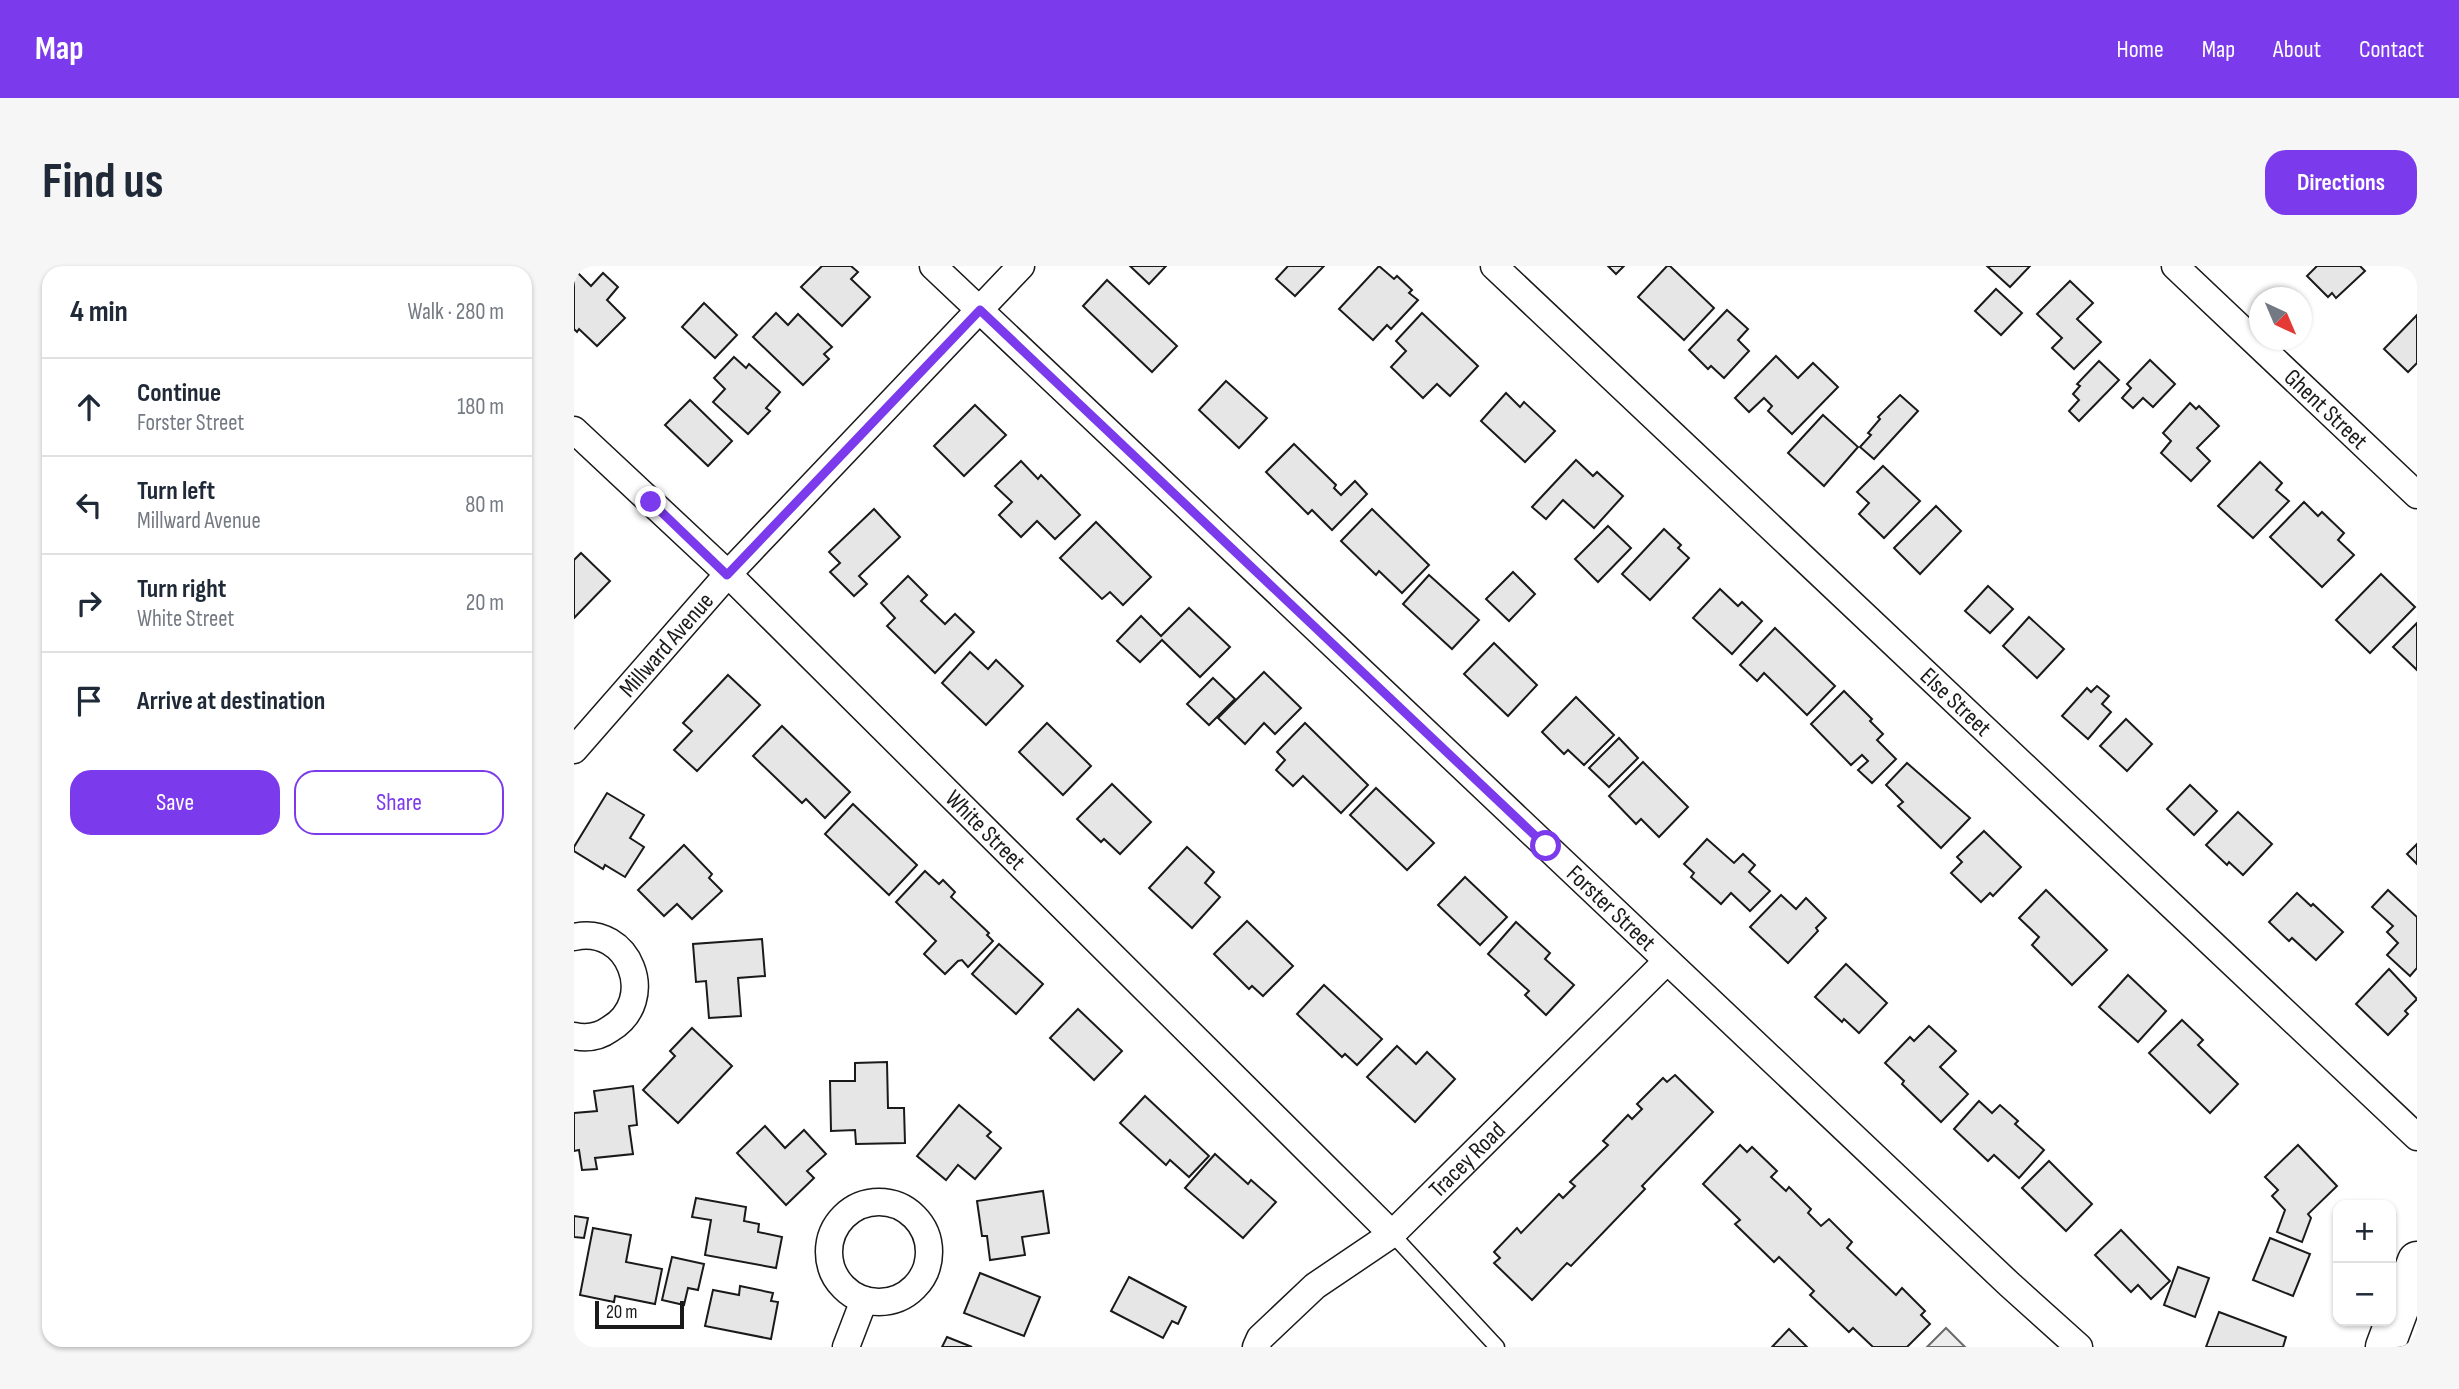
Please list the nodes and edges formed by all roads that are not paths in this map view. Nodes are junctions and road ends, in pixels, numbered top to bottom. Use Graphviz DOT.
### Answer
graph roads {
  1 [pos="933,266"];
  2 [pos="1021,266"];
  3 [pos="1494,266"];
  4 [pos="2175,266"];
  5 [pos="980,310"];
  6 [pos="574,430"];
  7 [pos="2417,495"];
  8 [pos="727,575"];
  9 [pos="574,750"];
  10 [pos="574,937"];
  11 [pos="1667,961"];
  12 [pos="574,1036"];
  13 [pos="2417,1137"];
  14 [pos="1392,1234"];
  15 [pos="2417,1261"];
  16 [pos="864,1300"];
  17 [pos="846,1347"];
  18 [pos="1256,1347"];
  19 [pos="1497,1347"];
  20 [pos="2079,1347"];
  21 [pos="2385,1347"];
  1 -- 5 [label="street, Forster Street"];
  2 -- 5 [label="street, Millward Avenue"];
  3 -- 13 [label="street, Else Street"];
  4 -- 7 [label="street, Ghent Street"];
  5 -- 8 [label="street, Millward Avenue"];
  5 -- 11 [label="street, Forster Street"];
  6 -- 8 [label="street, White Street"];
  8 -- 9 [label="street, Millward Avenue"];
  8 -- 14 [label="street, White Street"];
  10 -- 12 [label="street"];
  11 -- 14 [label="street, Tracey Road"];
  11 -- 20 [label="street, Forster Street"];
  14 -- 18 [label="street, Tracey Road"];
  14 -- 19 [label="lane"];
  15 -- 21 [label="main road"];
  16 -- 17 [label="street"];
}
